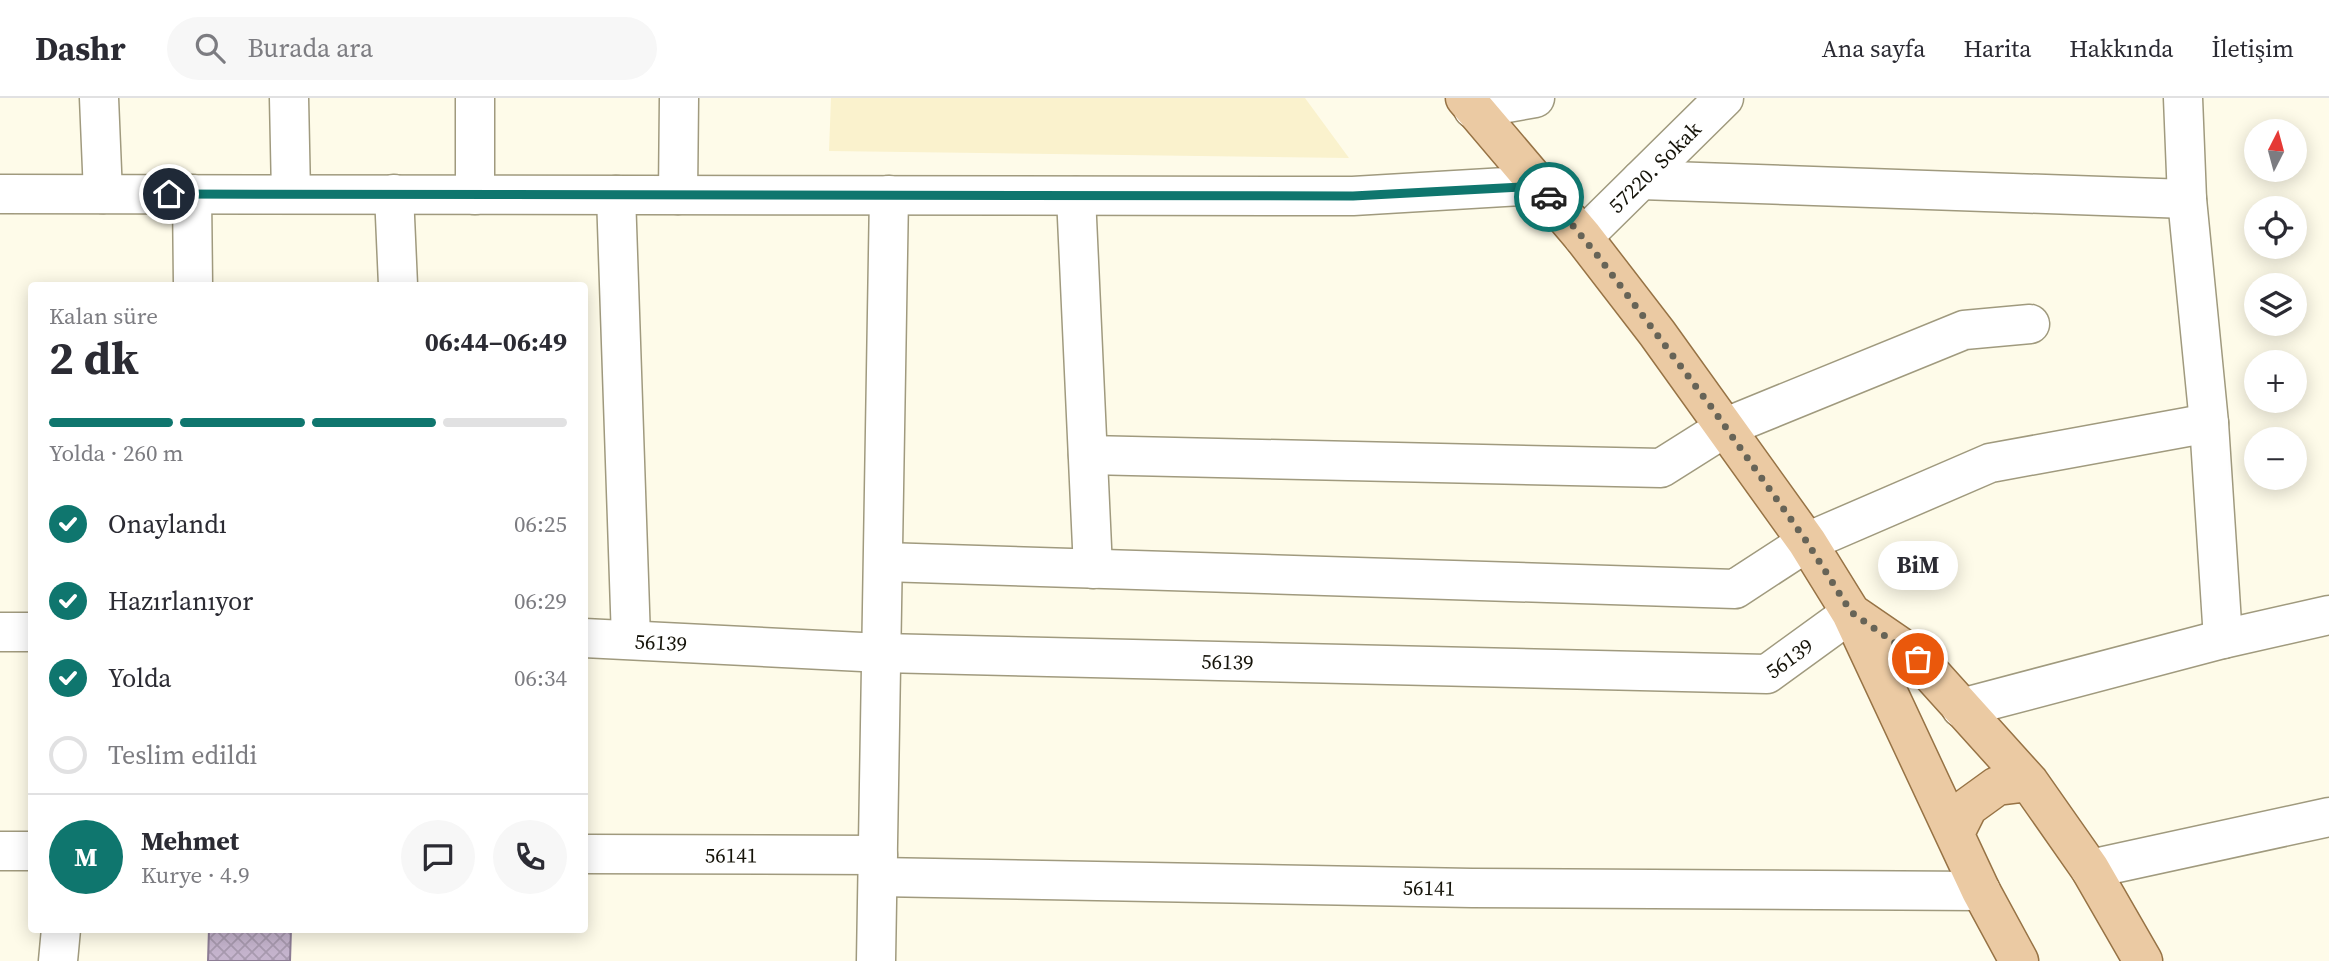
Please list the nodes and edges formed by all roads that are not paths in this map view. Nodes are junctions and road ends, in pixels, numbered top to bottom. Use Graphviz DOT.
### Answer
graph roads {
  1 [pos="99,98"];
  2 [pos="289,98"];
  3 [pos="475,98"];
  4 [pos="678,98"];
  5 [pos="1535,98"];
  6 [pos="1724,98"];
  7 [pos="2183,98"];
  8 [pos="1469,103"];
  9 [pos="1641,180"];
  10 [pos="1539,186"];
  11 [pos="0,194"];
  12 [pos="103,194"];
  13 [pos="191,194"];
  14 [pos="291,194"];
  15 [pos="394,194"];
  16 [pos="475,195"];
  17 [pos="616,195"];
  18 [pos="678,195"];
  19 [pos="889,195"];
  20 [pos="1076,196"];
  21 [pos="2187,200"];
  22 [pos="1583,237"];
  23 [pos="193,282"];
  24 [pos="398,282"];
  25 [pos="2030,324"];
  26 [pos="2209,423"];
  27 [pos="1726,427"];
  28 [pos="1088,455"];
  29 [pos="1807,542"];
  30 [pos="884,562"];
  31 [pos="1093,569"];
  32 [pos="1851,612"];
  33 [pos="2329,615"];
  34 [pos="0,632"];
  35 [pos="28,632"];
  36 [pos="588,638"];
  37 [pos="631,639"];
  38 [pos="2223,639"];
  39 [pos="882,653"];
  40 [pos="1961,708"];
  41 [pos="2029,782"];
  42 [pos="2329,817"];
  43 [pos="1955,833"];
  44 [pos="0,851"];
  45 [pos="28,851"];
  46 [pos="588,854"];
  47 [pos="878,866"];
  48 [pos="2090,869"];
  49 [pos="1981,891"];
  50 [pos="61,933"];
  51 [pos="58,961"];
  52 [pos="876,961"];
  53 [pos="2019,961"];
  54 [pos="2143,961"];
  1 -- 12 [label="street"];
  2 -- 14 [label="street"];
  3 -- 16 [label="street"];
  4 -- 18 [label="street"];
  5 -- 8 [label="street"];
  6 -- 9 [label="street, 57220. Sokak"];
  7 -- 21 [label="street"];
  8 -- 10 [label="main road"];
  9 -- 21 [label="street"];
  9 -- 22 [label="street, 57220. Sokak"];
  10 -- 20 [label="street"];
  10 -- 22 [label="main road"];
  11 -- 12 [label="street"];
  12 -- 13 [label="street"];
  13 -- 14 [label="street"];
  13 -- 23 [label="street"];
  14 -- 15 [label="street"];
  15 -- 16 [label="street"];
  15 -- 24 [label="street"];
  16 -- 17 [label="street"];
  17 -- 18 [label="street"];
  17 -- 37 [label="street"];
  18 -- 19 [label="street"];
  19 -- 20 [label="street"];
  19 -- 30 [label="street"];
  20 -- 28 [label="street"];
  21 -- 26 [label="street"];
  22 -- 27 [label="main road"];
  25 -- 27 [label="street"];
  26 -- 29 [label="street"];
  26 -- 38 [label="street"];
  27 -- 28 [label="street"];
  27 -- 29 [label="main road"];
  28 -- 31 [label="street"];
  29 -- 31 [label="street"];
  29 -- 32 [label="main road"];
  30 -- 31 [label="street"];
  30 -- 39 [label="street"];
  32 -- 39 [label="street, 56139"];
  32 -- 40 [label="main road"];
  32 -- 43 [label="main road"];
  33 -- 38 [label="street"];
  34 -- 35 [label="street"];
  36 -- 37 [label="street, 56139"];
  37 -- 39 [label="street, 56139"];
  38 -- 40 [label="street"];
  39 -- 47 [label="street"];
  40 -- 41 [label="main road"];
  41 -- 43 [label="main road"];
  41 -- 48 [label="main road"];
  42 -- 48 [label="street"];
  43 -- 49 [label="main road"];
  44 -- 45 [label="street"];
  46 -- 47 [label="street, 56141"];
  47 -- 49 [label="street, 56141"];
  47 -- 52 [label="street"];
  48 -- 54 [label="main road"];
  49 -- 53 [label="main road"];
  50 -- 51 [label="street"];
}
